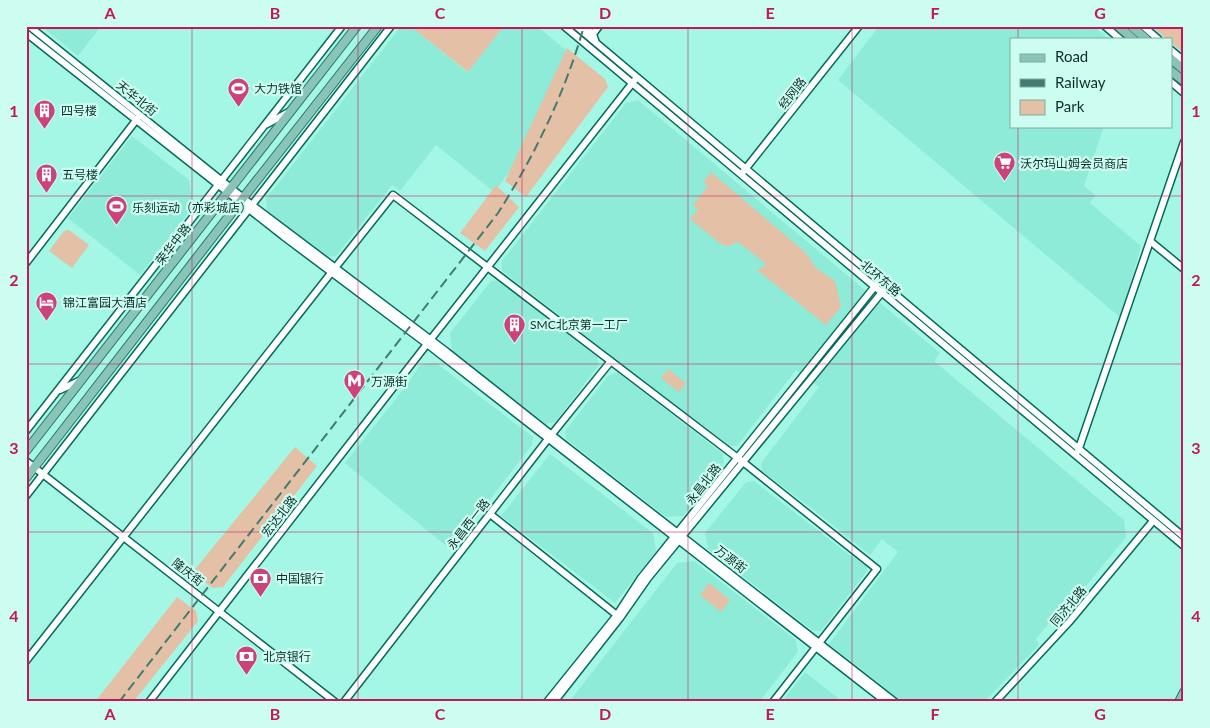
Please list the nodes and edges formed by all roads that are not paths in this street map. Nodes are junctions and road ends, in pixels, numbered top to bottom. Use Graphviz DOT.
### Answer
graph roads {
  1 [pos="29,26"];
  2 [pos="342,26"];
  3 [pos="356,26"];
  4 [pos="378,26"];
  5 [pos="391,26"];
  6 [pos="564,26"];
  7 [pos="576,26"];
  8 [pos="584,26"];
  9 [pos="599,26"];
  10 [pos="859,26"];
  11 [pos="1105,26"];
  12 [pos="1118,26"];
  13 [pos="1132,26"];
  14 [pos="1143,26"];
  15 [pos="26,33"];
  16 [pos="593,34"];
  17 [pos="1119,38"];
  18 [pos="1132,38"];
  19 [pos="1145,38"];
  20 [pos="1157,38"];
  21 [pos="597,44"];
  22 [pos="1172,51"];
  23 [pos="1172,60"];
  24 [pos="1184,61"];
  25 [pos="1184,70"];
  26 [pos="1172,72"];
  27 [pos="635,81"];
  28 [pos="1184,81"];
  29 [pos="1172,83"];
  30 [pos="1184,93"];
  31 [pos="290,112"];
  32 [pos="137,120"];
  33 [pos="264,126"];
  34 [pos="1184,142"];
  35 [pos="744,172"];
  36 [pos="220,182"];
  37 [pos="229,190"];
  38 [pos="241,200"];
  39 [pos="250,207"];
  40 [pos="1150,241"];
  41 [pos="26,263"];
  42 [pos="488,267"];
  43 [pos="1184,268"];
  44 [pos="333,270"];
  45 [pos="201,271"];
  46 [pos="180,280"];
  47 [pos="877,284"];
  48 [pos="883,290"];
  49 [pos="429,342"];
  50 [pos="611,361"];
  51 [pos="82,380"];
  52 [pos="57,391"];
  53 [pos="26,431"];
  54 [pos="550,437"];
  55 [pos="26,451"];
  56 [pos="1078,453"];
  57 [pos="740,460"];
  58 [pos="26,461"];
  59 [pos="34,467"];
  60 [pos="43,474"];
  61 [pos="26,478"];
  62 [pos="26,496"];
  63 [pos="490,514"];
  64 [pos="1153,520"];
  65 [pos="679,536"];
  66 [pos="124,537"];
  67 [pos="1184,537"];
  68 [pos="1184,546"];
  69 [pos="220,612"];
  70 [pos="618,616"];
  71 [pos="818,645"];
  72 [pos="26,661"];
  73 [pos="1184,692"];
  74 [pos="149,702"];
  75 [pos="335,702"];
  76 [pos="344,702"];
  77 [pos="548,702"];
  78 [pos="554,702"];
  79 [pos="773,702"];
  80 [pos="886,702"];
  81 [pos="895,702"];
  82 [pos="995,702"];
  83 [pos="1179,702"];
  1 -- 36 [label="street, 天华北街"];
  2 -- 33 [label="street"];
  3 -- 31 [label="main road, 荣华中路"];
  4 -- 38 [label="main road"];
  5 -- 39 [label="street"];
  6 -- 27 [label="street, 北环东路"];
  7 -- 21 [label="street, 北环东路"];
  8 -- 16 [label="street"];
  9 -- 16 [label="street"];
  10 -- 35 [label="street, 经网路"];
  11 -- 17 [label="street"];
  12 -- 18 [label="main road"];
  13 -- 19 [label="main road"];
  14 -- 20 [label="street"];
  15 -- 32 [label="street, 天华北街"];
  16 -- 21 [label="street"];
  21 -- 27 [label="street, 北环东路"];
  22 -- 24 [label="street"];
  23 -- 25 [label="main road"];
  26 -- 28 [label="main road"];
  27 -- 35 [label="street, 北环东路"];
  27 -- 42 [label="street, 宏达北路"];
  29 -- 30 [label="street"];
  31 -- 33 [label="street"];
  31 -- 37 [label="main road, 荣华中路"];
  32 -- 36 [label="street, 天华北街"];
  32 -- 41 [label="street"];
  33 -- 36 [label="street"];
  34 -- 40 [label="street"];
  35 -- 47 [label="street, 北环东路"];
  36 -- 37 [label="street, 天华北街"];
  36 -- 52 [label="street"];
  37 -- 38 [label="street, 天华北街"];
  37 -- 51 [label="main road, 荣华中路"];
  38 -- 39 [label="street, 万源街"];
  38 -- 46 [label="main road"];
  39 -- 44 [label="street, 万源街"];
  39 -- 45 [label="street"];
  40 -- 43 [label="street"];
  40 -- 56 [label="street"];
  42 -- 44 [label="street"];
  42 -- 49 [label="street, 宏达北路"];
  42 -- 50 [label="street"];
  44 -- 49 [label="street, 万源街"];
  44 -- 66 [label="street"];
  45 -- 46 [label="street"];
  45 -- 60 [label="street"];
  46 -- 59 [label="main road"];
  47 -- 48 [label="street, 北环东路"];
  47 -- 57 [label="street, 永昌北路"];
  48 -- 56 [label="street, 北环东路"];
  48 -- 57 [label="street, 永昌北路"];
  49 -- 54 [label="street, 万源街"];
  49 -- 69 [label="street, 宏达北路"];
  50 -- 54 [label="street, 永昌西一路"];
  50 -- 57 [label="street"];
  51 -- 52 [label="street"];
  51 -- 55 [label="main road, 荣华中路"];
  52 -- 53 [label="street"];
  54 -- 63 [label="street, 永昌西一路"];
  54 -- 65 [label="street, 万源街"];
  56 -- 64 [label="street, 北环东路"];
  56 -- 67 [label="street, 北环东路"];
  57 -- 65 [label="street, 永昌北路"];
  57 -- 71 [label="street"];
  58 -- 59 [label="street, 隆庆街"];
  59 -- 60 [label="street, 隆庆街"];
  59 -- 61 [label="main road"];
  60 -- 62 [label="street"];
  60 -- 66 [label="street, 隆庆街"];
  63 -- 70 [label="street"];
  63 -- 76 [label="street, 永昌西一路"];
  64 -- 68 [label="street, 北环东路"];
  64 -- 82 [label="street, 同济北路"];
  65 -- 70 [label="street, 永昌北路"];
  65 -- 71 [label="street, 万源街"];
  66 -- 69 [label="street, 隆庆街"];
  66 -- 72 [label="street"];
  69 -- 74 [label="street, 宏达北路"];
  69 -- 75 [label="street, 隆庆街"];
  70 -- 77 [label="street, 永昌北路"];
  70 -- 78 [label="street, 永昌北路"];
  71 -- 79 [label="street"];
  71 -- 80 [label="street, 万源街"];
  71 -- 81 [label="street, 万源街"];
  73 -- 83 [label="main road"];
}
